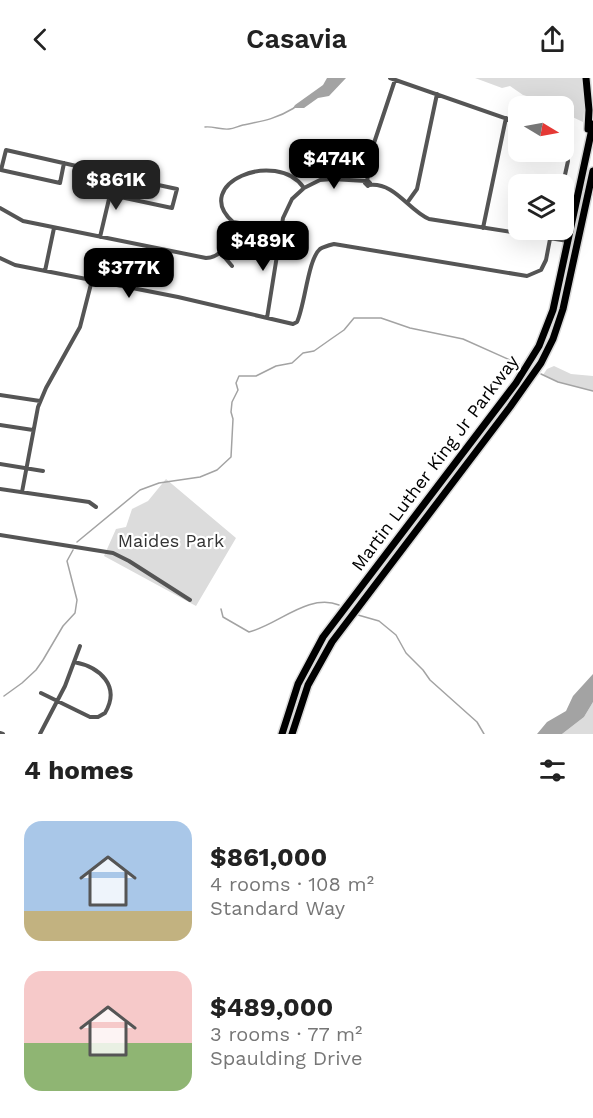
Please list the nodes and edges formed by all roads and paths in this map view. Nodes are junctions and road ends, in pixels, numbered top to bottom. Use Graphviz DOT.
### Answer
graph roads {
  1 [pos="586,78"];
  2 [pos="393,79"];
  3 [pos="437,94"];
  4 [pos="506,118"];
  5 [pos="593,124"];
  6 [pos="586,156"];
  7 [pos="64,163"];
  8 [pos="593,171"];
  9 [pos="122,179"];
  10 [pos="369,182"];
  11 [pos="304,188"];
  12 [pos="111,195"];
  13 [pos="407,203"];
  14 [pos="0,208"];
  15 [pos="236,223"];
  16 [pos="54,228"];
  17 [pos="483,228"];
  18 [pos="281,230"];
  19 [pos="508,232"];
  20 [pos="100,237"];
  21 [pos="550,240"];
  22 [pos="559,240"];
  23 [pos="568,242"];
  24 [pos="221,253"];
  25 [pos="0,258"];
  26 [pos="232,266"];
  27 [pos="45,271"];
  28 [pos="92,280"];
  29 [pos="267,318"];
  30 [pos="0,395"];
  31 [pos="40,401"];
  32 [pos="0,425"];
  33 [pos="33,430"];
  34 [pos="0,464"];
  35 [pos="26,468"];
  36 [pos="43,471"];
  37 [pos="0,489"];
  38 [pos="22,492"];
  39 [pos="96,507"];
  40 [pos="0,535"];
  41 [pos="190,600"];
  42 [pos="80,646"];
  43 [pos="74,662"];
  44 [pos="41,693"];
  45 [pos="57,701"];
  46 [pos="40,734"];
  47 [pos="282,734"];
  48 [pos="292,734"];
  1 -- 6 [label="highway"];
  2 -- 3 [label="street"];
  2 -- 10 [label="street"];
  3 -- 4 [label="street"];
  3 -- 13 [label="street"];
  4 -- 17 [label="street"];
  5 -- 6 [label="highway, Martin Luther King Jr Parkway"];
  6 -- 23 [label="highway, Martin Luther King Jr Parkway"];
  7 -- 7 [label="street"];
  7 -- 9 [label="street"];
  8 -- 48 [label="highway, Martin Luther King Jr Parkway"];
  9 -- 12 [label="street"];
  9 -- 12 [label="street"];
  10 -- 11 [label="street"];
  10 -- 13 [label="street"];
  11 -- 15 [label="street"];
  11 -- 18 [label="street"];
  12 -- 20 [label="street"];
  13 -- 17 [label="street"];
  14 -- 16 [label="street"];
  15 -- 18 [label="street"];
  15 -- 24 [label="street"];
  16 -- 20 [label="street"];
  16 -- 27 [label="street"];
  17 -- 19 [label="street"];
  18 -- 29 [label="street"];
  20 -- 24 [label="street"];
  21 -- 29 [label="street"];
  22 -- 23 [label="street"];
  23 -- 47 [label="highway, Martin Luther King Jr Parkway"];
  24 -- 26 [label="street"];
  25 -- 27 [label="street"];
  27 -- 28 [label="street"];
  28 -- 29 [label="street"];
  28 -- 31 [label="street"];
  30 -- 31 [label="street"];
  31 -- 33 [label="street"];
  32 -- 33 [label="street"];
  33 -- 35 [label="street"];
  34 -- 35 [label="street"];
  35 -- 36 [label="street"];
  35 -- 38 [label="street"];
  37 -- 38 [label="street"];
  38 -- 39 [label="street"];
  40 -- 41 [label="street"];
  42 -- 43 [label="street"];
  43 -- 45 [label="street"];
  43 -- 45 [label="street"];
  44 -- 45 [label="street"];
  45 -- 46 [label="street"];
}
